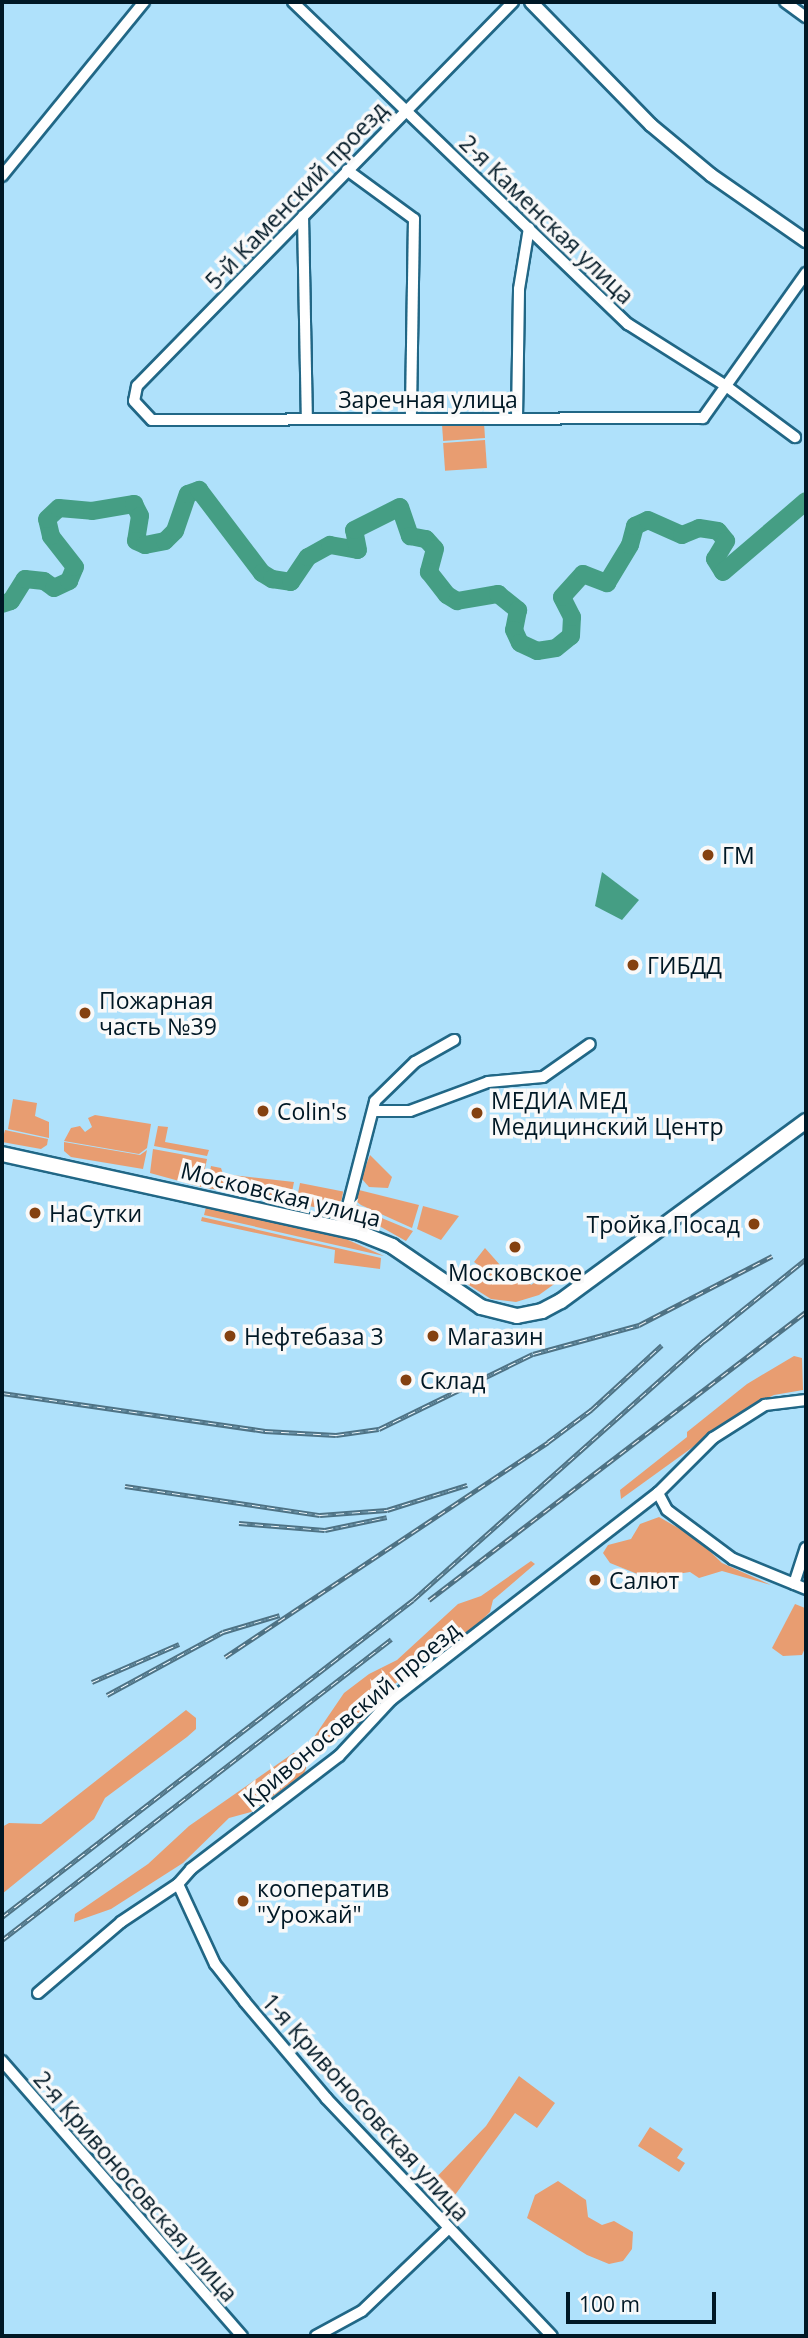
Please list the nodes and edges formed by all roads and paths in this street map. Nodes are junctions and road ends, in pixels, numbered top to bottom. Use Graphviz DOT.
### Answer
graph roads {
  1 [pos="144,2"];
  2 [pos="293,2"];
  3 [pos="513,2"];
  4 [pos="531,2"];
  5 [pos="785,2"];
  6 [pos="806,17"];
  7 [pos="406,110"];
  8 [pos="348,170"];
  9 [pos="2,176"];
  10 [pos="303,216"];
  11 [pos="529,228"];
  12 [pos="806,241"];
  13 [pos="806,273"];
  14 [pos="726,386"];
  15 [pos="517,418"];
  16 [pos="307,419"];
  17 [pos="411,419"];
  18 [pos="152,420"];
  19 [pos="795,437"];
  20 [pos="454,1040"];
  21 [pos="590,1044"];
  22 [pos="373,1111"];
  23 [pos="806,1121"];
  24 [pos="2,1154"];
  25 [pos="342,1229"];
  26 [pos="806,1400"];
  27 [pos="658,1493"];
  28 [pos="806,1548"];
  29 [pos="794,1584"];
  30 [pos="806,1589"];
  31 [pos="178,1884"];
  32 [pos="38,1993"];
  33 [pos="2,2061"];
  34 [pos="449,2228"];
  35 [pos="242,2336"];
  36 [pos="317,2336"];
  37 [pos="552,2336"];
  1 -- 9 [label="street"];
  2 -- 7 [label="street, 2-я Каменская улица"];
  3 -- 7 [label="street, 5-й Каменский проезд"];
  4 -- 12 [label="street"];
  5 -- 6 [label="street"];
  7 -- 8 [label="street, 5-й Каменский проезд"];
  7 -- 11 [label="street, 2-я Каменская улица"];
  8 -- 10 [label="street, 5-й Каменский проезд"];
  8 -- 17 [label="street"];
  10 -- 16 [label="street"];
  10 -- 18 [label="street, 5-й Каменский проезд"];
  11 -- 14 [label="street, 2-я Каменская улица"];
  11 -- 15 [label="street"];
  13 -- 14 [label="street"];
  14 -- 15 [label="street, Заречная улица"];
  14 -- 19 [label="street, 2-я Каменская улица"];
  15 -- 17 [label="street, Заречная улица"];
  16 -- 17 [label="street, Заречная улица"];
  16 -- 18 [label="street, Заречная улица"];
  20 -- 22 [label="street"];
  21 -- 22 [label="street"];
  22 -- 25 [label="street"];
  23 -- 25 [label="main road, Московская улица"];
  24 -- 25 [label="main road, Московская улица"];
  26 -- 27 [label="street, Кривоносовский проезд"];
  27 -- 29 [label="street"];
  27 -- 31 [label="street, Кривоносовский проезд"];
  28 -- 29 [label="street"];
  29 -- 30 [label="street"];
  31 -- 32 [label="street, Кривоносовский проезд"];
  31 -- 34 [label="street, 1-я Кривоносовская улица"];
  33 -- 35 [label="street, 2-я Кривоносовская улица"];
  34 -- 36 [label="street"];
  34 -- 37 [label="street, 1-я Кривоносовская улица"];
}
